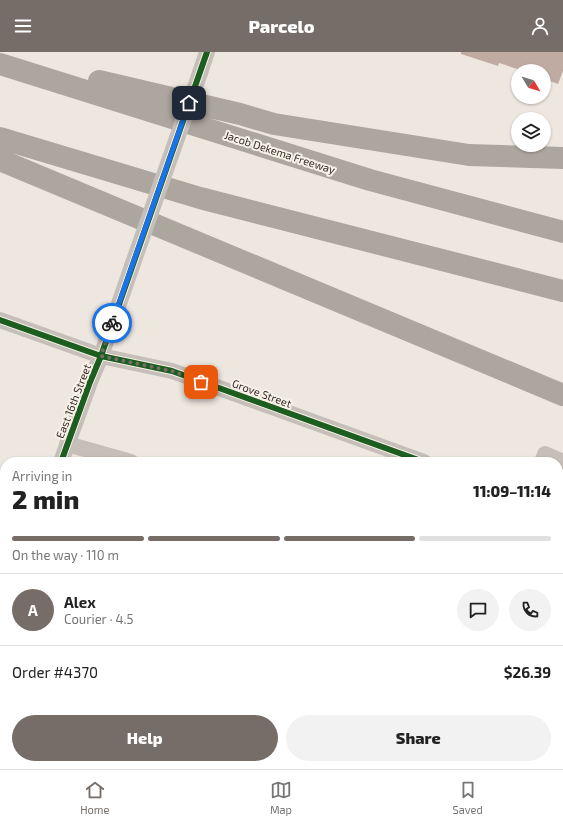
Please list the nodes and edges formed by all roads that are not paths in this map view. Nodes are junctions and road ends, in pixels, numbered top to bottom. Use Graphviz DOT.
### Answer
graph roads {
  1 [pos="0,52"];
  2 [pos="207,52"];
  3 [pos="0,64"];
  4 [pos="0,138"];
  5 [pos="563,158"];
  6 [pos="0,160"];
  7 [pos="563,232"];
  8 [pos="563,291"];
  9 [pos="0,320"];
  10 [pos="101,356"];
  11 [pos="563,395"];
  12 [pos="67,444"];
  13 [pos="63,457"];
  14 [pos="113,457"];
  15 [pos="410,457"];
  16 [pos="544,457"];
  17 [pos="552,457"];
  1 -- 5 [label="highway"];
  2 -- 10 [label="street, East 16th Street, bridge"];
  3 -- 7 [label="highway, Jacob Dekema Freeway"];
  4 -- 8 [label="highway"];
  6 -- 11 [label="highway"];
  9 -- 10 [label="street, Grove Street"];
  10 -- 12 [label="street, East 16th Street"];
  10 -- 15 [label="street, Grove Street"];
  12 -- 13 [label="street, East 16th Street"];
  12 -- 14 [label="street"];
  16 -- 17 [label="street"];
}
